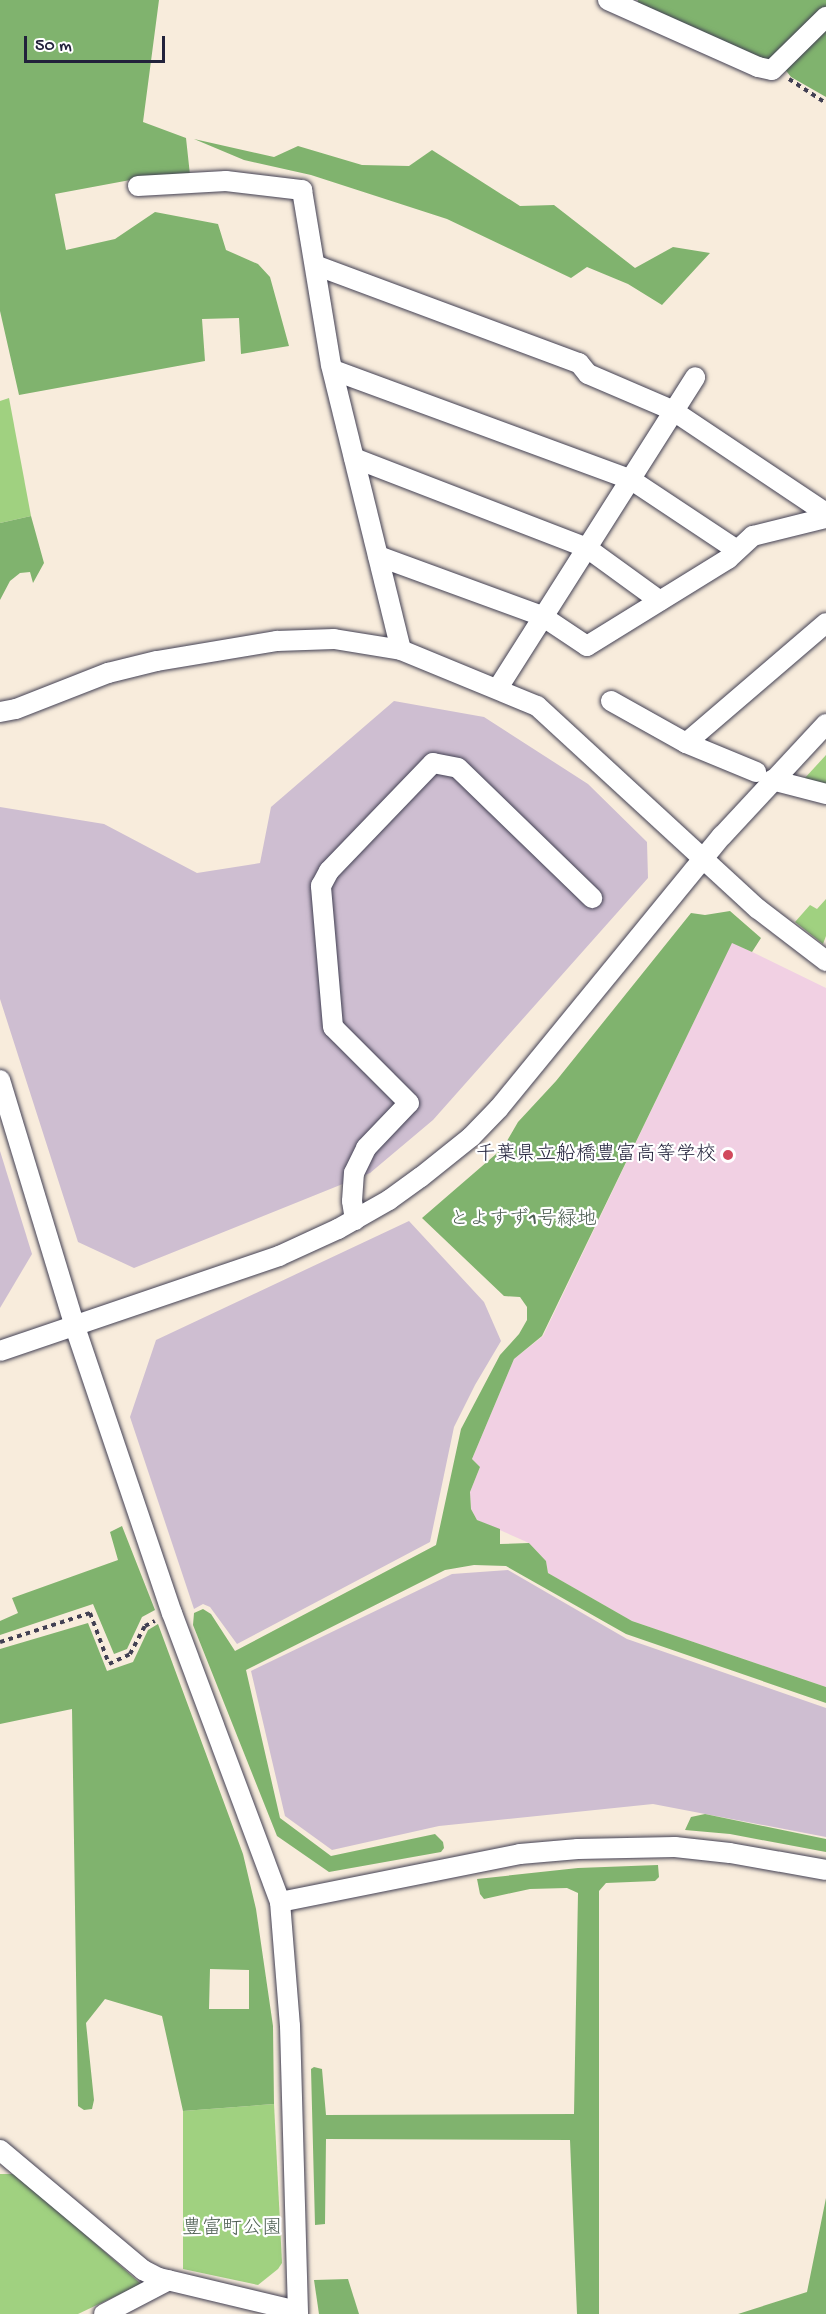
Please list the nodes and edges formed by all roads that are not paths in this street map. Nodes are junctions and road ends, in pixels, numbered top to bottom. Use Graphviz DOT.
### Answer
graph roads {
  1 [pos="608,0"];
  2 [pos="826,17"];
  3 [pos="138,186"];
  4 [pos="315,265"];
  5 [pos="333,370"];
  6 [pos="695,377"];
  7 [pos="672,410"];
  8 [pos="354,458"];
  9 [pos="630,479"];
  10 [pos="826,513"];
  11 [pos="826,518"];
  12 [pos="587,548"];
  13 [pos="737,550"];
  14 [pos="378,556"];
  15 [pos="660,601"];
  16 [pos="542,616"];
  17 [pos="826,623"];
  18 [pos="401,650"];
  19 [pos="498,688"];
  20 [pos="611,701"];
  21 [pos="0,712"];
  22 [pos="826,724"];
  23 [pos="686,743"];
  24 [pos="764,776"];
  25 [pos="826,794"];
  26 [pos="704,859"];
  27 [pos="592,898"];
  28 [pos="826,961"];
  29 [pos="0,1080"];
  30 [pos="355,1220"];
  31 [pos="75,1327"];
  32 [pos="0,1351"];
  33 [pos="826,1870"];
  34 [pos="280,1902"];
  35 [pos="0,2150"];
  36 [pos="169,2280"];
  37 [pos="298,2312"];
  38 [pos="104,2314"];
  1 -- 2 [label="street"];
  3 -- 4 [label="street"];
  4 -- 5 [label="street"];
  4 -- 7 [label="street"];
  5 -- 8 [label="street"];
  5 -- 9 [label="street"];
  6 -- 7 [label="street"];
  7 -- 9 [label="street"];
  7 -- 10 [label="street"];
  8 -- 12 [label="street"];
  8 -- 14 [label="street"];
  9 -- 12 [label="street"];
  9 -- 13 [label="street"];
  11 -- 13 [label="street"];
  12 -- 15 [label="street"];
  12 -- 16 [label="street"];
  13 -- 15 [label="street"];
  14 -- 16 [label="street"];
  14 -- 18 [label="street"];
  15 -- 16 [label="street"];
  16 -- 19 [label="street"];
  17 -- 23 [label="street"];
  18 -- 19 [label="street"];
  18 -- 21 [label="street"];
  19 -- 26 [label="street"];
  20 -- 23 [label="street"];
  22 -- 24 [label="street"];
  23 -- 24 [label="street"];
  24 -- 25 [label="street"];
  24 -- 26 [label="street"];
  26 -- 28 [label="street"];
  26 -- 30 [label="street"];
  27 -- 30 [label="street"];
  29 -- 31 [label="street"];
  30 -- 31 [label="street"];
  31 -- 32 [label="street"];
  31 -- 34 [label="street"];
  33 -- 34 [label="street"];
  34 -- 37 [label="street"];
  35 -- 36 [label="street"];
  36 -- 37 [label="street"];
  36 -- 38 [label="street"];
}
